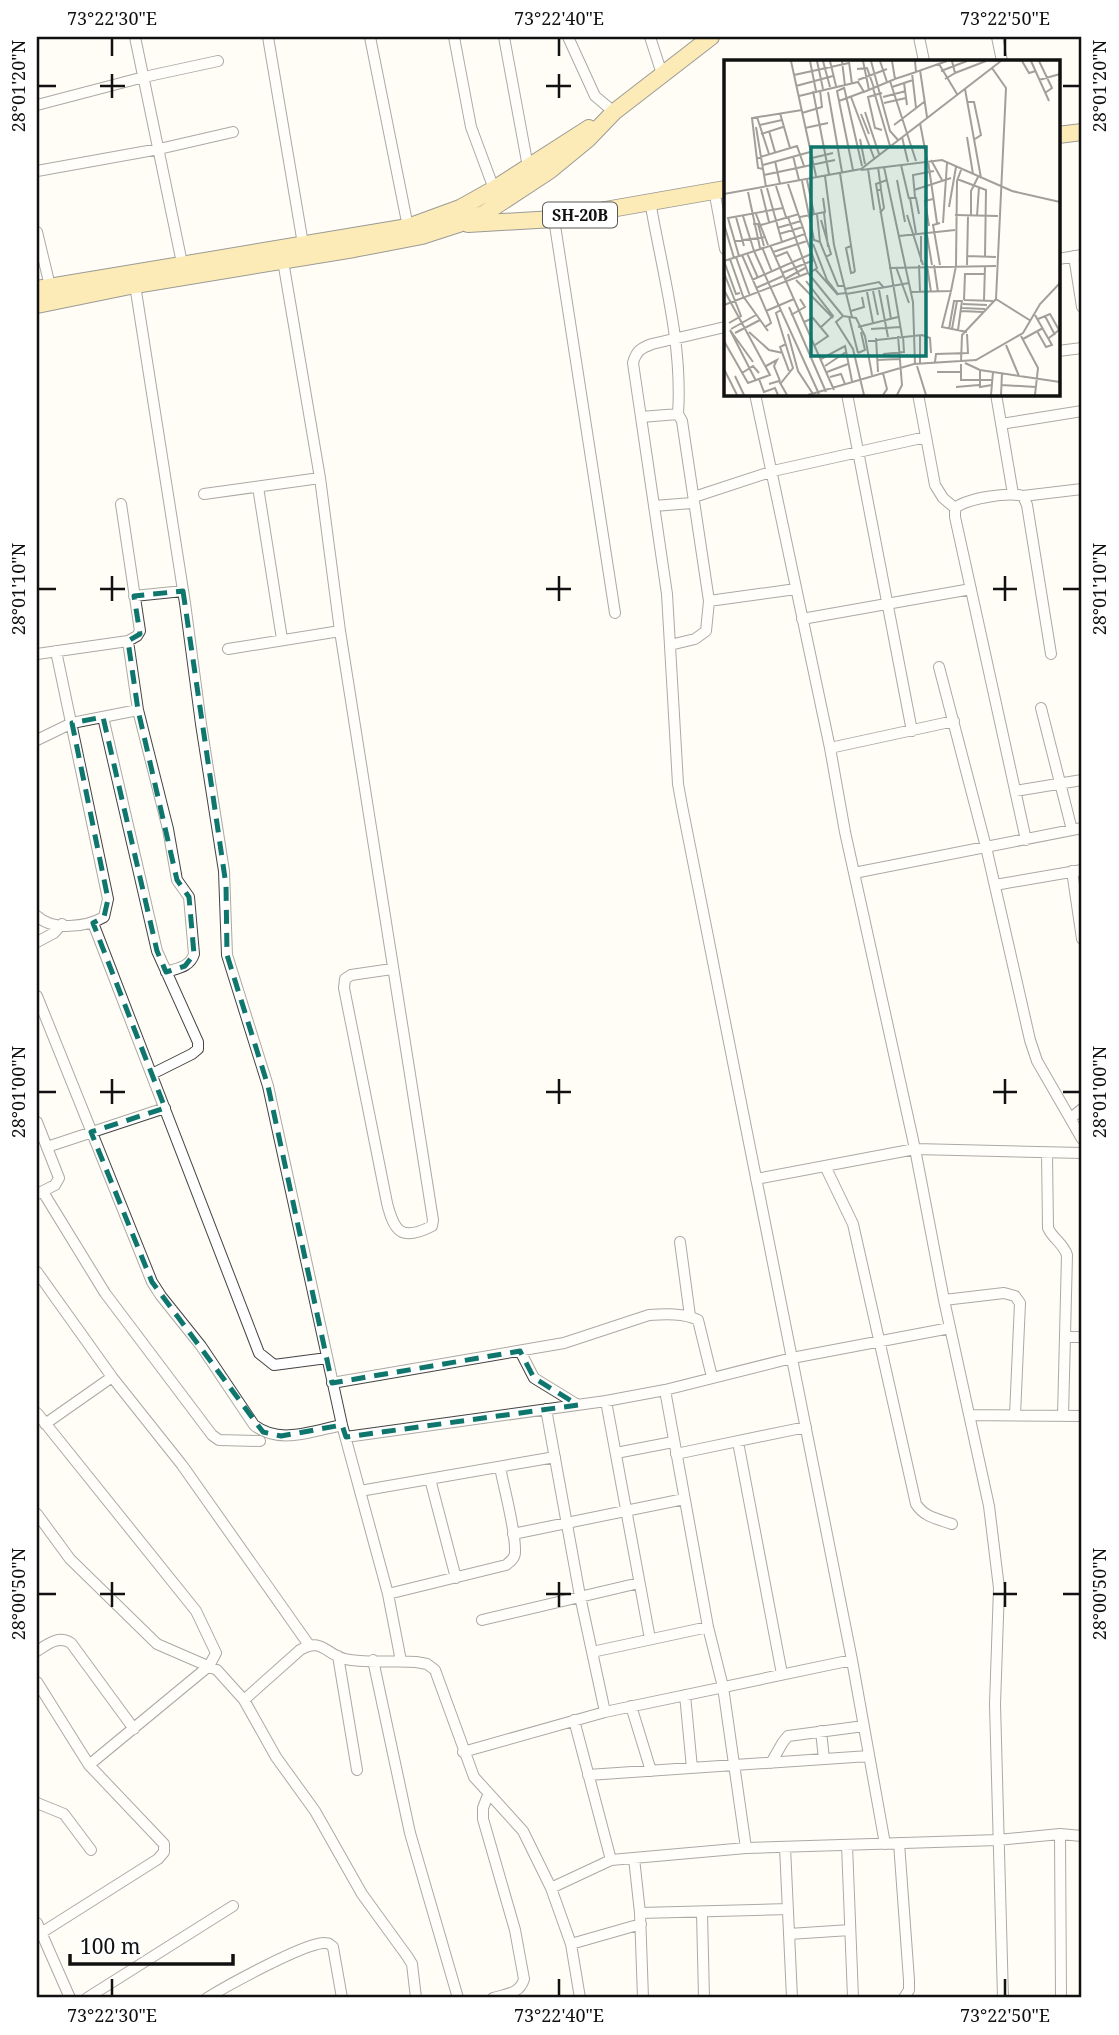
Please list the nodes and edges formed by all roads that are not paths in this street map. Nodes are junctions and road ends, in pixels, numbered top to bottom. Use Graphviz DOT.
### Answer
graph roads {
  1 [pos="135,37"];
  2 [pos="268,37"];
  3 [pos="370,37"];
  4 [pos="454,37"];
  5 [pos="504,37"];
  6 [pos="568,37"];
  7 [pos="650,37"];
  8 [pos="711,37"];
  9 [pos="919,37"];
  10 [pos="997,37"];
  11 [pos="924,60"];
  12 [pos="1002,60"];
  13 [pos="218,61"];
  14 [pos="662,74"];
  15 [pos="144,77"];
  16 [pos="37,105"];
  17 [pos="609,117"];
  18 [pos="233,132"];
  19 [pos="1082,132"];
  20 [pos="1060,135"];
  21 [pos="159,149"];
  22 [pos="528,167"];
  23 [pos="37,171"];
  24 [pos="494,189"];
  25 [pos="720,190"];
  26 [pos="649,201"];
  27 [pos="434,219"];
  28 [pos="554,219"];
  29 [pos="459,224"];
  30 [pos="408,227"];
  31 [pos="37,232"];
  32 [pos="724,237"];
  33 [pos="303,244"];
  34 [pos="1078,255"];
  35 [pos="1060,259"];
  36 [pos="283,261"];
  37 [pos="181,263"];
  38 [pos="135,285"];
  39 [pos="43,288"];
  40 [pos="37,305"];
  41 [pos="1082,307"];
  42 [pos="724,327"];
  43 [pos="675,338"];
  44 [pos="1082,348"];
  45 [pos="1060,351"];
  46 [pos="755,396"];
  47 [pos="847,396"];
  48 [pos="918,396"];
  49 [pos="996,396"];
  50 [pos="1082,411"];
  51 [pos="678,414"];
  52 [pos="641,417"];
  53 [pos="1001,424"];
  54 [pos="926,438"];
  55 [pos="858,452"];
  56 [pos="773,471"];
  57 [pos="320,478"];
  58 [pos="258,487"];
  59 [pos="1082,489"];
  60 [pos="204,494"];
  61 [pos="1018,495"];
  62 [pos="694,497"];
  63 [pos="121,504"];
  64 [pos="654,506"];
  65 [pos="955,508"];
  66 [pos="796,589"];
  67 [pos="971,589"];
  68 [pos="183,591"];
  69 [pos="134,596"];
  70 [pos="709,601"];
  71 [pos="887,603"];
  72 [pos="615,613"];
  73 [pos="802,619"];
  74 [pos="340,631"];
  75 [pos="282,639"];
  76 [pos="128,640"];
  77 [pos="670,645"];
  78 [pos="228,649"];
  79 [pos="56,651"];
  80 [pos="37,654"];
  81 [pos="1051,654"];
  82 [pos="939,667"];
  83 [pos="1041,708"];
  84 [pos="138,709"];
  85 [pos="103,717"];
  86 [pos="954,722"];
  87 [pos="72,723"];
  88 [pos="912,730"];
  89 [pos="37,740"];
  90 [pos="830,748"];
  91 [pos="1082,780"];
  92 [pos="1060,783"];
  93 [pos="1016,791"];
  94 [pos="1077,829"];
  95 [pos="1026,840"];
  96 [pos="986,847"];
  97 [pos="1077,871"];
  98 [pos="854,873"];
  99 [pos="995,885"];
  100 [pos="37,916"];
  101 [pos="93,923"];
  102 [pos="62,924"];
  103 [pos="1082,939"];
  104 [pos="37,942"];
  105 [pos="392,969"];
  106 [pos="166,972"];
  107 [pos="37,996"];
  108 [pos="152,1074"];
  109 [pos="164,1108"];
  110 [pos="1082,1109"];
  111 [pos="1070,1118"];
  112 [pos="37,1122"];
  113 [pos="91,1132"];
  114 [pos="1082,1139"];
  115 [pos="47,1147"];
  116 [pos="915,1149"];
  117 [pos="1047,1153"];
  118 [pos="1082,1153"];
  119 [pos="825,1166"];
  120 [pos="756,1179"];
  121 [pos="40,1193"];
  122 [pos="680,1242"];
  123 [pos="37,1272"];
  124 [pos="944,1300"];
  125 [pos="691,1317"];
  126 [pos="950,1328"];
  127 [pos="1065,1337"];
  128 [pos="1082,1337"];
  129 [pos="879,1341"];
  130 [pos="520,1351"];
  131 [pos="327,1358"];
  132 [pos="792,1358"];
  133 [pos="112,1377"];
  134 [pos="712,1377"];
  135 [pos="332,1383"];
  136 [pos="665,1390"];
  137 [pos="606,1401"];
  138 [pos="578,1405"];
  139 [pos="546,1409"];
  140 [pos="37,1413"];
  141 [pos="969,1415"];
  142 [pos="1015,1415"];
  143 [pos="1063,1416"];
  144 [pos="1082,1416"];
  145 [pos="45,1424"];
  146 [pos="342,1425"];
  147 [pos="806,1427"];
  148 [pos="346,1437"];
  149 [pos="260,1441"];
  150 [pos="673,1442"];
  151 [pos="738,1442"];
  152 [pos="616,1453"];
  153 [pos="676,1454"];
  154 [pos="555,1457"];
  155 [pos="500,1466"];
  156 [pos="430,1479"];
  157 [pos="360,1491"];
  158 [pos="684,1499"];
  159 [pos="626,1510"];
  160 [pos="37,1514"];
  161 [pos="567,1522"];
  162 [pos="953,1524"];
  163 [pos="513,1534"];
  164 [pos="456,1577"];
  165 [pos="639,1583"];
  166 [pos="388,1594"];
  167 [pos="580,1596"];
  168 [pos="482,1619"];
  169 [pos="708,1627"];
  170 [pos="650,1639"];
  171 [pos="309,1644"];
  172 [pos="37,1651"];
  173 [pos="592,1652"];
  174 [pos="338,1656"];
  175 [pos="373,1660"];
  176 [pos="852,1660"];
  177 [pos="401,1661"];
  178 [pos="209,1666"];
  179 [pos="782,1674"];
  180 [pos="37,1682"];
  181 [pos="723,1687"];
  182 [pos="685,1695"];
  183 [pos="244,1700"];
  184 [pos="631,1706"];
  185 [pos="605,1712"];
  186 [pos="574,1720"];
  187 [pos="864,1726"];
  188 [pos="134,1729"];
  189 [pos="821,1731"];
  190 [pos="463,1752"];
  191 [pos="869,1756"];
  192 [pos="824,1759"];
  193 [pos="771,1763"];
  194 [pos="89,1765"];
  195 [pos="735,1765"];
  196 [pos="692,1768"];
  197 [pos="357,1770"];
  198 [pos="651,1771"];
  199 [pos="588,1775"];
  200 [pos="488,1795"];
  201 [pos="37,1803"];
  202 [pos="1060,1834"];
  203 [pos="1082,1836"];
  204 [pos="998,1840"];
  205 [pos="899,1843"];
  206 [pos="885,1844"];
  207 [pos="847,1845"];
  208 [pos="785,1847"];
  209 [pos="746,1848"];
  210 [pos="91,1850"];
  211 [pos="634,1858"];
  212 [pos="611,1860"];
  213 [pos="551,1888"];
  214 [pos="233,1906"];
  215 [pos="788,1909"];
  216 [pos="702,1913"];
  217 [pos="640,1918"];
  218 [pos="39,1928"];
  219 [pos="850,1930"];
  220 [pos="789,1934"];
  221 [pos="571,1944"];
  222 [pos="71,1998"];
  223 [pos="87,1998"];
  224 [pos="207,1998"];
  225 [pos="342,1998"];
  226 [pos="416,1998"];
  227 [pos="458,1998"];
  228 [pos="493,1998"];
  229 [pos="580,1998"];
  230 [pos="643,1998"];
  231 [pos="704,1998"];
  232 [pos="792,1998"];
  233 [pos="853,1998"];
  234 [pos="904,1998"];
  235 [pos="1003,1998"];
  236 [pos="1061,1998"];
  1 -- 15 [label="street"];
  2 -- 33 [label="street"];
  3 -- 30 [label="street"];
  4 -- 24 [label="street"];
  5 -- 22 [label="street"];
  6 -- 17 [label="street"];
  7 -- 14 [label="street"];
  8 -- 14 [label="main road"];
  9 -- 11 [label="street"];
  10 -- 12 [label="street"];
  13 -- 15 [label="street"];
  14 -- 17 [label="main road"];
  15 -- 16 [label="street"];
  15 -- 21 [label="street"];
  17 -- 22 [label="main road"];
  17 -- 29 [label="main road"];
  18 -- 21 [label="street"];
  19 -- 20 [label="main road"];
  21 -- 23 [label="street"];
  21 -- 37 [label="street"];
  22 -- 24 [label="main road"];
  24 -- 27 [label="main road"];
  25 -- 26 [label="main road, SH-20B"];
  25 -- 32 [label="street"];
  26 -- 28 [label="main road, SH-20B"];
  26 -- 43 [label="street"];
  27 -- 29 [label="main road, SH-20B"];
  27 -- 30 [label="main road"];
  28 -- 29 [label="main road, SH-20B"];
  28 -- 72 [label="street"];
  29 -- 36 [label="main road"];
  30 -- 33 [label="main road"];
  31 -- 39 [label="street"];
  33 -- 37 [label="main road"];
  34 -- 35 [label="street"];
  34 -- 41 [label="street"];
  36 -- 38 [label="main road"];
  36 -- 57 [label="street"];
  37 -- 39 [label="main road"];
  38 -- 40 [label="main road"];
  38 -- 68 [label="street"];
  42 -- 43 [label="street"];
  43 -- 51 [label="street"];
  43 -- 52 [label="street"];
  44 -- 45 [label="street"];
  46 -- 56 [label="street"];
  47 -- 55 [label="street"];
  48 -- 54 [label="street"];
  49 -- 53 [label="street"];
  50 -- 53 [label="street"];
  51 -- 52 [label="street"];
  51 -- 62 [label="street"];
  52 -- 64 [label="street"];
  53 -- 61 [label="street"];
  54 -- 55 [label="street"];
  54 -- 65 [label="street"];
  55 -- 56 [label="street"];
  55 -- 71 [label="street"];
  56 -- 62 [label="street"];
  56 -- 66 [label="street"];
  57 -- 58 [label="street"];
  57 -- 74 [label="street"];
  58 -- 60 [label="street"];
  58 -- 75 [label="street"];
  59 -- 61 [label="street"];
  61 -- 65 [label="street"];
  61 -- 81 [label="street"];
  62 -- 64 [label="street"];
  62 -- 70 [label="street"];
  63 -- 69 [label="street"];
  64 -- 77 [label="street"];
  65 -- 67 [label="street"];
  66 -- 70 [label="street"];
  66 -- 73 [label="street"];
  67 -- 71 [label="street"];
  67 -- 93 [label="street"];
  68 -- 69 [label="street"];
  68 -- 131 [label="street"];
  69 -- 76 [label="street"];
  70 -- 77 [label="street"];
  71 -- 73 [label="street"];
  71 -- 88 [label="street"];
  73 -- 90 [label="street"];
  74 -- 75 [label="street"];
  74 -- 105 [label="street"];
  75 -- 78 [label="street"];
  76 -- 79 [label="street"];
  76 -- 84 [label="street"];
  77 -- 120 [label="street"];
  79 -- 80 [label="street"];
  79 -- 87 [label="street"];
  82 -- 86 [label="street"];
  83 -- 92 [label="street"];
  84 -- 85 [label="street"];
  84 -- 106 [label="street"];
  85 -- 87 [label="street"];
  85 -- 106 [label="street"];
  86 -- 88 [label="street"];
  86 -- 96 [label="street"];
  87 -- 89 [label="street"];
  87 -- 101 [label="street"];
  88 -- 90 [label="street"];
  90 -- 98 [label="street"];
  91 -- 92 [label="street"];
  92 -- 93 [label="street"];
  92 -- 94 [label="street"];
  93 -- 95 [label="street"];
  94 -- 95 [label="street"];
  95 -- 96 [label="street"];
  96 -- 98 [label="street"];
  96 -- 99 [label="street"];
  97 -- 99 [label="street"];
  97 -- 103 [label="street"];
  98 -- 116 [label="street"];
  99 -- 111 [label="street"];
  100 -- 102 [label="street"];
  101 -- 102 [label="street"];
  101 -- 108 [label="street"];
  102 -- 104 [label="street"];
  105 -- 105 [label="street"];
  106 -- 108 [label="street"];
  107 -- 113 [label="street"];
  108 -- 109 [label="street"];
  109 -- 113 [label="street"];
  109 -- 131 [label="street"];
  110 -- 111 [label="street"];
  111 -- 114 [label="street"];
  112 -- 115 [label="street"];
  113 -- 115 [label="street"];
  113 -- 146 [label="street"];
  115 -- 121 [label="street"];
  116 -- 117 [label="street"];
  116 -- 119 [label="street"];
  116 -- 124 [label="street"];
  117 -- 118 [label="street"];
  117 -- 127 [label="street"];
  119 -- 120 [label="street"];
  119 -- 129 [label="street"];
  120 -- 132 [label="street"];
  121 -- 149 [label="street"];
  122 -- 125 [label="street"];
  123 -- 133 [label="street"];
  124 -- 126 [label="street"];
  124 -- 142 [label="street"];
  125 -- 130 [label="street"];
  125 -- 134 [label="street"];
  126 -- 129 [label="street"];
  126 -- 141 [label="street"];
  127 -- 128 [label="street"];
  127 -- 143 [label="street"];
  129 -- 132 [label="street"];
  129 -- 162 [label="street"];
  130 -- 135 [label="street"];
  130 -- 138 [label="street"];
  131 -- 135 [label="street"];
  132 -- 134 [label="street"];
  132 -- 147 [label="street"];
  133 -- 145 [label="street"];
  133 -- 171 [label="street"];
  134 -- 136 [label="street"];
  135 -- 146 [label="street"];
  136 -- 137 [label="street"];
  136 -- 150 [label="street"];
  137 -- 138 [label="street"];
  137 -- 152 [label="street"];
  138 -- 139 [label="street"];
  139 -- 148 [label="street"];
  139 -- 154 [label="street"];
  140 -- 145 [label="street"];
  141 -- 142 [label="street"];
  141 -- 204 [label="street"];
  142 -- 143 [label="street"];
  143 -- 144 [label="street"];
  145 -- 178 [label="street"];
  146 -- 148 [label="street"];
  147 -- 151 [label="street"];
  147 -- 176 [label="street"];
  148 -- 157 [label="street"];
  150 -- 152 [label="street"];
  150 -- 153 [label="street"];
  151 -- 153 [label="street"];
  151 -- 179 [label="street"];
  152 -- 159 [label="street"];
  153 -- 158 [label="street"];
  154 -- 155 [label="street"];
  154 -- 161 [label="street"];
  155 -- 156 [label="street"];
  155 -- 163 [label="street"];
  156 -- 157 [label="street"];
  156 -- 164 [label="street"];
  157 -- 166 [label="street"];
  158 -- 159 [label="street"];
  158 -- 169 [label="street"];
  159 -- 161 [label="street"];
  159 -- 165 [label="street"];
  160 -- 178 [label="street"];
  161 -- 163 [label="street"];
  161 -- 167 [label="street"];
  163 -- 164 [label="street"];
  164 -- 166 [label="street"];
  165 -- 167 [label="street"];
  165 -- 170 [label="street"];
  166 -- 177 [label="street"];
  167 -- 168 [label="street"];
  167 -- 173 [label="street"];
  169 -- 170 [label="street"];
  169 -- 181 [label="street"];
  170 -- 173 [label="street"];
  171 -- 174 [label="street"];
  171 -- 183 [label="street"];
  172 -- 188 [label="street"];
  173 -- 185 [label="street"];
  174 -- 175 [label="street"];
  174 -- 197 [label="street"];
  175 -- 177 [label="street"];
  175 -- 227 [label="street"];
  176 -- 179 [label="street"];
  176 -- 187 [label="street"];
  177 -- 190 [label="street"];
  178 -- 183 [label="street"];
  178 -- 188 [label="street"];
  179 -- 181 [label="street"];
  180 -- 194 [label="street"];
  181 -- 182 [label="street"];
  181 -- 195 [label="street"];
  182 -- 184 [label="street"];
  182 -- 196 [label="street"];
  183 -- 226 [label="street"];
  184 -- 185 [label="street"];
  184 -- 198 [label="street"];
  185 -- 186 [label="street"];
  186 -- 190 [label="street"];
  186 -- 199 [label="street"];
  187 -- 189 [label="street"];
  187 -- 191 [label="street"];
  188 -- 194 [label="street"];
  189 -- 192 [label="street"];
  189 -- 193 [label="street"];
  190 -- 200 [label="street"];
  191 -- 192 [label="street"];
  191 -- 206 [label="street"];
  192 -- 193 [label="street"];
  193 -- 195 [label="street"];
  194 -- 218 [label="street"];
  195 -- 196 [label="street"];
  195 -- 209 [label="street"];
  196 -- 198 [label="street"];
  198 -- 199 [label="street"];
  199 -- 212 [label="street"];
  200 -- 213 [label="street"];
  200 -- 228 [label="street"];
  201 -- 210 [label="street"];
  202 -- 203 [label="street"];
  202 -- 204 [label="street"];
  202 -- 236 [label="street"];
  204 -- 205 [label="street"];
  204 -- 235 [label="street"];
  205 -- 206 [label="street"];
  205 -- 234 [label="street"];
  206 -- 207 [label="street"];
  207 -- 208 [label="street"];
  207 -- 219 [label="street"];
  208 -- 209 [label="street"];
  208 -- 215 [label="street"];
  209 -- 211 [label="street"];
  211 -- 212 [label="street"];
  211 -- 217 [label="street"];
  212 -- 213 [label="street"];
  213 -- 221 [label="street"];
  214 -- 223 [label="street"];
  215 -- 216 [label="street"];
  215 -- 220 [label="street"];
  216 -- 217 [label="street"];
  216 -- 231 [label="street"];
  217 -- 221 [label="street"];
  217 -- 230 [label="street"];
  218 -- 222 [label="street"];
  219 -- 220 [label="street"];
  219 -- 233 [label="street"];
  220 -- 232 [label="street"];
  221 -- 229 [label="street"];
  224 -- 225 [label="street"];
}
